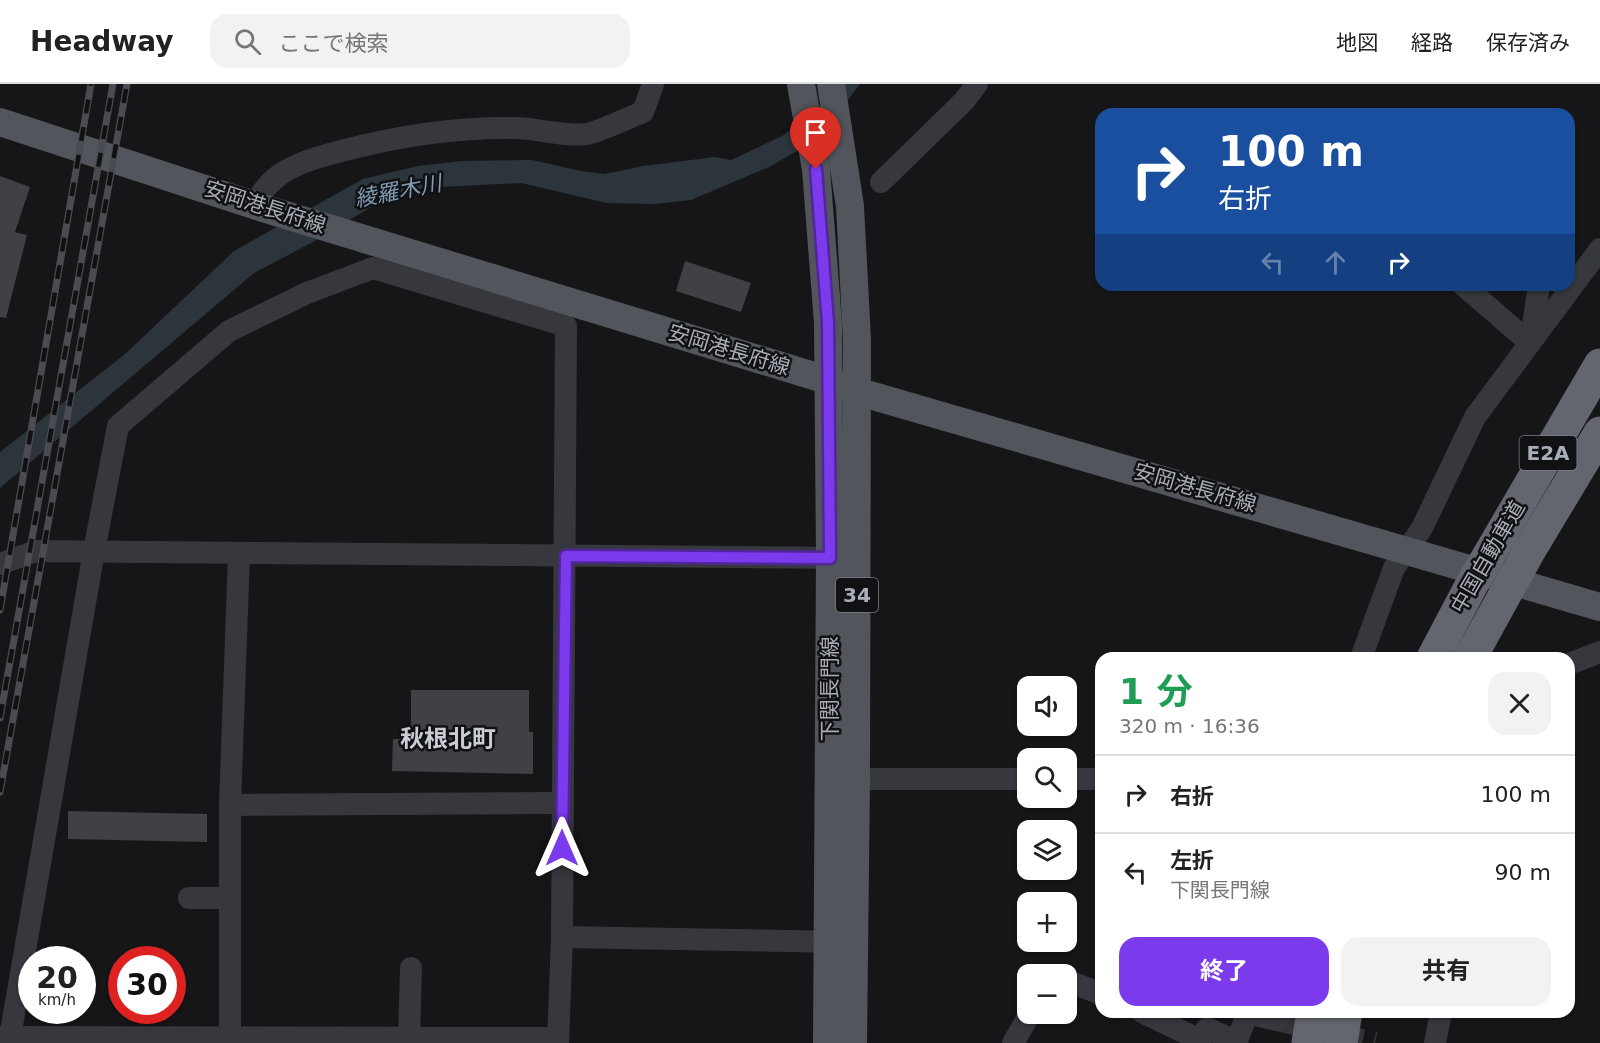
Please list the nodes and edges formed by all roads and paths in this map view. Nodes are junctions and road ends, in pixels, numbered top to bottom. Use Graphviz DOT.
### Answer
graph roads {
  1 [pos="653,84"];
  2 [pos="801,84"];
  3 [pos="831,84"];
  4 [pos="977,84"];
  5 [pos="0,122"];
  6 [pos="881,182"];
  7 [pos="260,206"];
  8 [pos="1600,249"];
  9 [pos="1575,283"];
  10 [pos="1470,291"];
  11 [pos="1538,291"];
  12 [pos="1569,291"];
  13 [pos="1530,343"];
  14 [pos="1600,365"];
  15 [pos="827,380"];
  16 [pos="856,390"];
  17 [pos="1600,433"];
  18 [pos="1409,550"];
  19 [pos="94,551"];
  20 [pos="239,554"];
  21 [pos="566,556"];
  22 [pos="844,558"];
  23 [pos="0,564"];
  24 [pos="1600,607"];
  25 [pos="1363,652"];
  26 [pos="1436,652"];
  27 [pos="1473,652"];
  28 [pos="1600,652"];
  29 [pos="1575,662"];
  30 [pos="856,779"];
  31 [pos="1017,779"];
  32 [pos="1077,779"];
  33 [pos="1095,779"];
  34 [pos="562,803"];
  35 [pos="230,805"];
  36 [pos="189,898"];
  37 [pos="230,898"];
  38 [pos="562,937"];
  39 [pos="842,942"];
  40 [pos="411,968"];
  41 [pos="1077,984"];
  42 [pos="1095,992"];
  43 [pos="1154,1018"];
  44 [pos="1245,1018"];
  45 [pos="1268,1018"];
  46 [pos="1312,1018"];
  47 [pos="1345,1018"];
  48 [pos="1440,1018"];
  49 [pos="1277,1020"];
  50 [pos="1024,1024"];
  51 [pos="409,1038"];
  52 [pos="6,1039"];
  53 [pos="230,1040"];
  54 [pos="558,1040"];
  55 [pos="1236,1042"];
  56 [pos="827,1043"];
  57 [pos="853,1043"];
  58 [pos="1013,1043"];
  59 [pos="1308,1043"];
  60 [pos="1341,1043"];
  61 [pos="1435,1043"];
  1 -- 7 [label="street"];
  2 -- 15 [label="main road, 下関長門線 / 34"];
  3 -- 16 [label="main road, 下関長門線 / 34"];
  4 -- 6 [label="street"];
  5 -- 7 [label="main road, 安岡港長府線"];
  7 -- 15 [label="main road, 安岡港長府線"];
  8 -- 9 [label="street"];
  10 -- 13 [label="street"];
  11 -- 13 [label="street"];
  12 -- 13 [label="street"];
  13 -- 18 [label="street"];
  14 -- 26 [label="highway, 中国自動車道 / E2A"];
  15 -- 16 [label="main road, 安岡港長府線"];
  15 -- 22 [label="main road, 下関長門線 / 34"];
  16 -- 18 [label="main road, 安岡港長府線"];
  16 -- 22 [label="main road, 下関長門線 / 34"];
  17 -- 27 [label="highway, 中国自動車道 / E2A"];
  18 -- 24 [label="main road, 安岡港長府線"];
  18 -- 25 [label="street"];
  19 -- 20 [label="street"];
  19 -- 21 [label="street"];
  19 -- 23 [label="street"];
  19 -- 52 [label="street"];
  20 -- 21 [label="street"];
  20 -- 35 [label="street"];
  21 -- 22 [label="street"];
  21 -- 34 [label="street"];
  22 -- 30 [label="main road, 下関長門線 / 34"];
  22 -- 39 [label="main road, 下関長門線 / 34"];
  28 -- 29 [label="street"];
  30 -- 31 [label="street"];
  30 -- 39 [label="main road, 下関長門線 / 34"];
  32 -- 33 [label="street"];
  34 -- 35 [label="street"];
  34 -- 38 [label="street"];
  35 -- 37 [label="street"];
  36 -- 37 [label="street"];
  37 -- 53 [label="street"];
  38 -- 39 [label="street"];
  38 -- 54 [label="street"];
  39 -- 56 [label="main road, 下関長門線 / 34"];
  39 -- 57 [label="main road, 下関長門線 / 34"];
  40 -- 51 [label="street"];
  41 -- 42 [label="street"];
  43 -- 55 [label="street"];
  44 -- 55 [label="street"];
  45 -- 49 [label="street"];
  46 -- 59 [label="highway"];
  47 -- 60 [label="highway"];
  48 -- 61 [label="street"];
  50 -- 58 [label="street"];
  51 -- 53 [label="street"];
  51 -- 54 [label="street"];
  52 -- 53 [label="street"];
}
